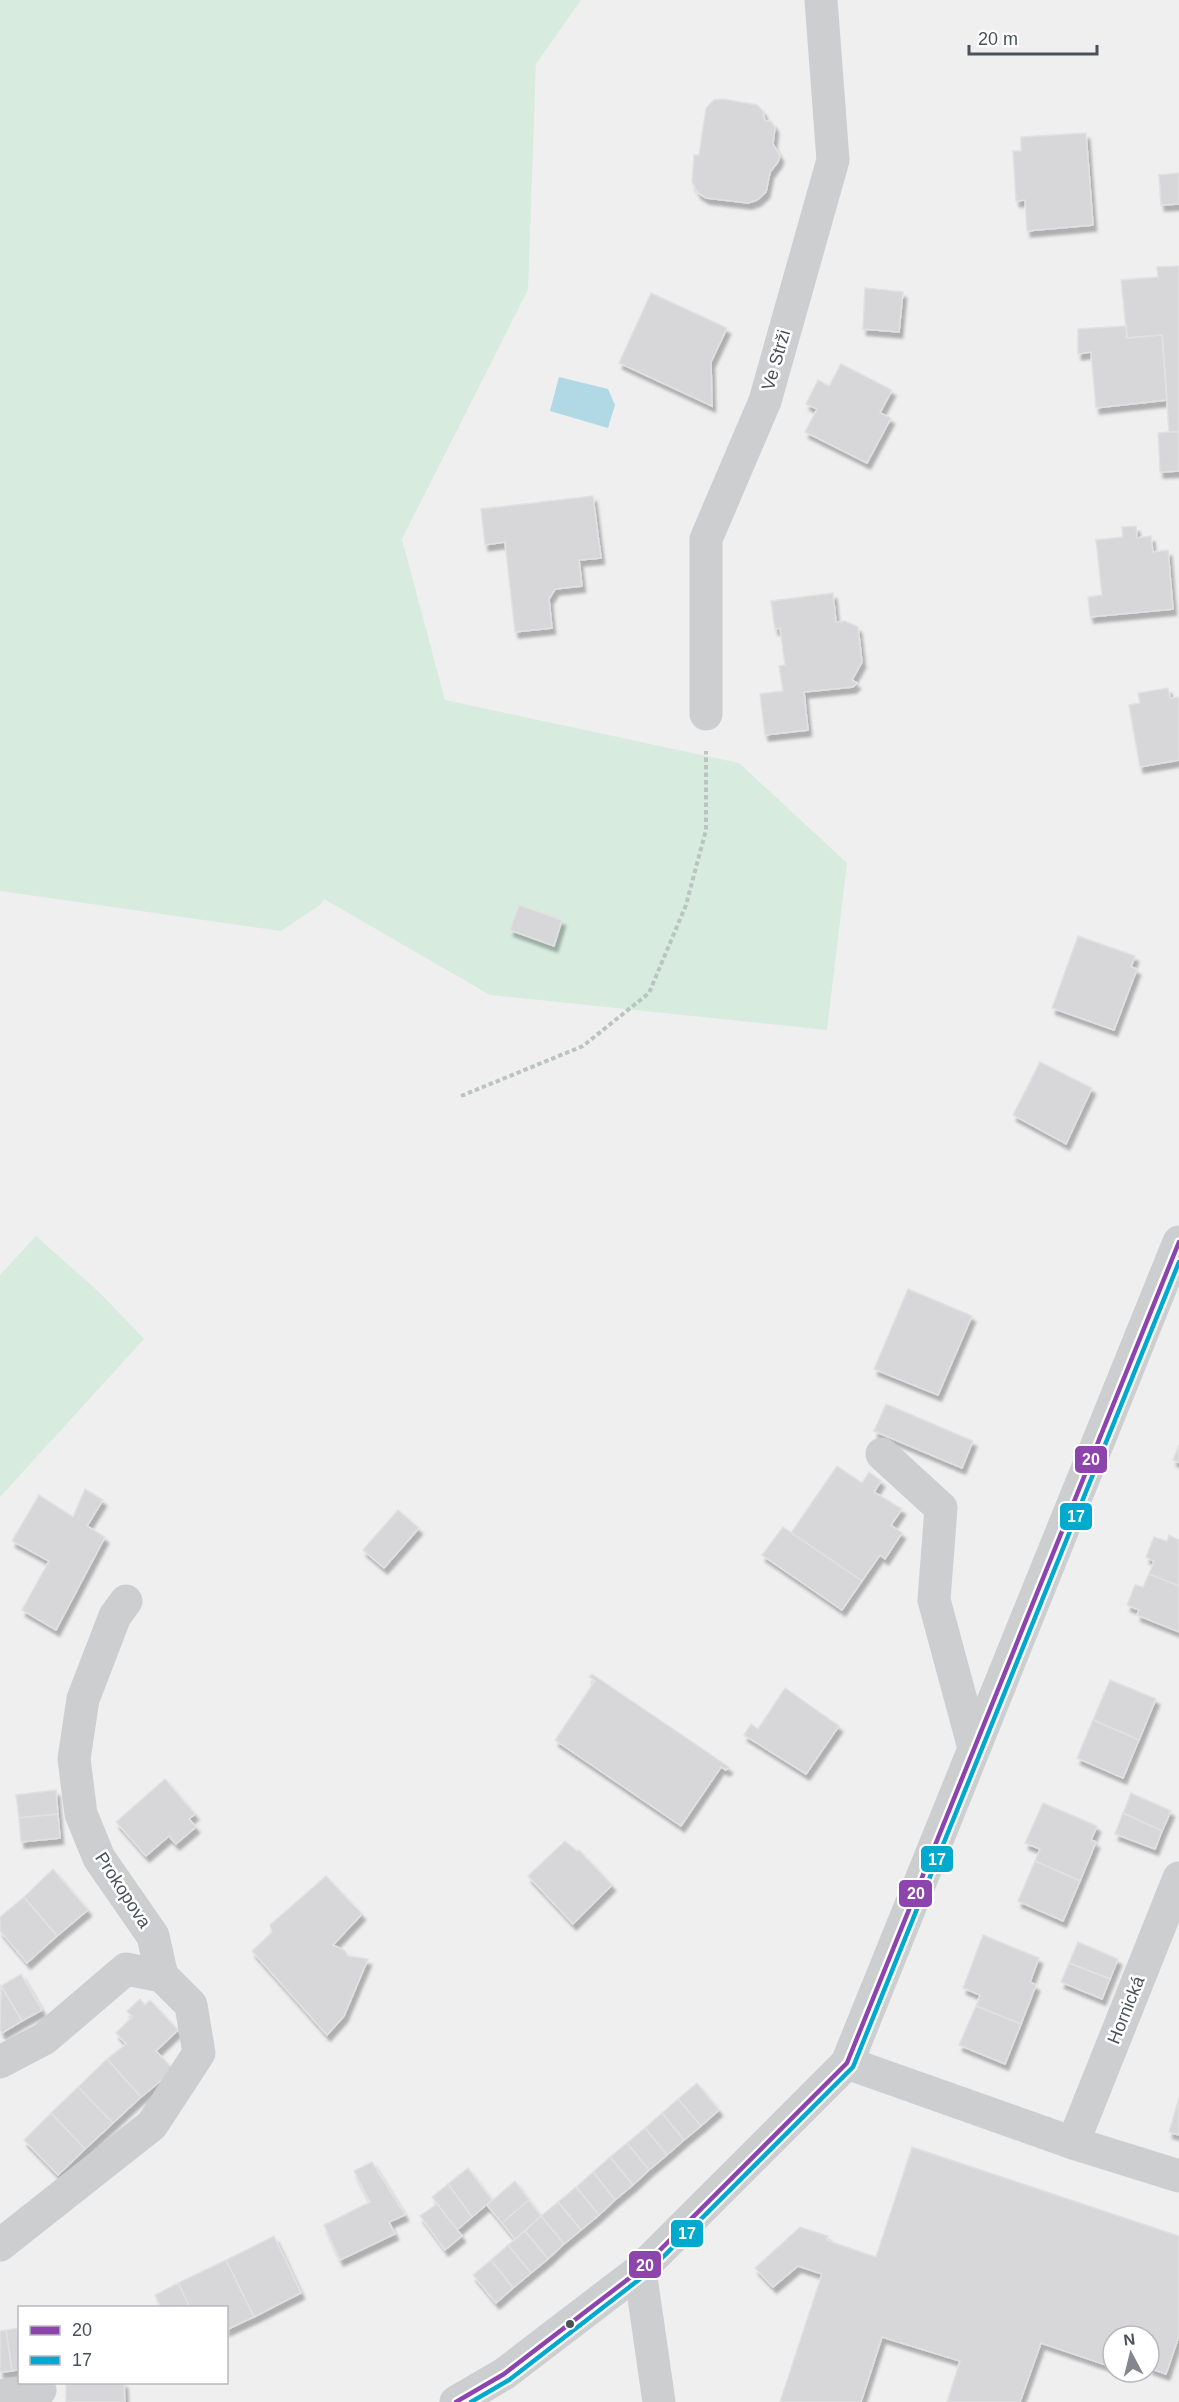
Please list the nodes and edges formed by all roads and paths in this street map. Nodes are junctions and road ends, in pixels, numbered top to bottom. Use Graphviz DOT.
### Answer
graph roads {
  1 [pos="821,0"];
  2 [pos="706,714"];
  3 [pos="461,1096"];
  4 [pos="1179,1242"];
  5 [pos="882,1454"];
  6 [pos="126,1601"];
  7 [pos="974,1748"];
  8 [pos="1179,1878"];
  9 [pos="162,1976"];
  10 [pos="0,2062"];
  11 [pos="847,2063"];
  12 [pos="1074,2143"];
  13 [pos="1179,2176"];
  14 [pos="0,2245"];
  15 [pos="640,2270"];
  16 [pos="40,2390"];
  17 [pos="0,2396"];
  18 [pos="456,2402"];
  19 [pos="659,2402"];
  1 -- 2 [label="street, Ve Strži"];
  2 -- 3 [label="path"];
  4 -- 7 [label="street"];
  5 -- 7 [label="street"];
  6 -- 9 [label="street, Prokopova"];
  7 -- 11 [label="street"];
  8 -- 12 [label="street, Hornická"];
  9 -- 10 [label="street"];
  9 -- 14 [label="street"];
  11 -- 12 [label="street"];
  11 -- 15 [label="street"];
  12 -- 13 [label="street"];
  15 -- 18 [label="street"];
  15 -- 19 [label="street"];
  16 -- 17 [label="street"];
}
